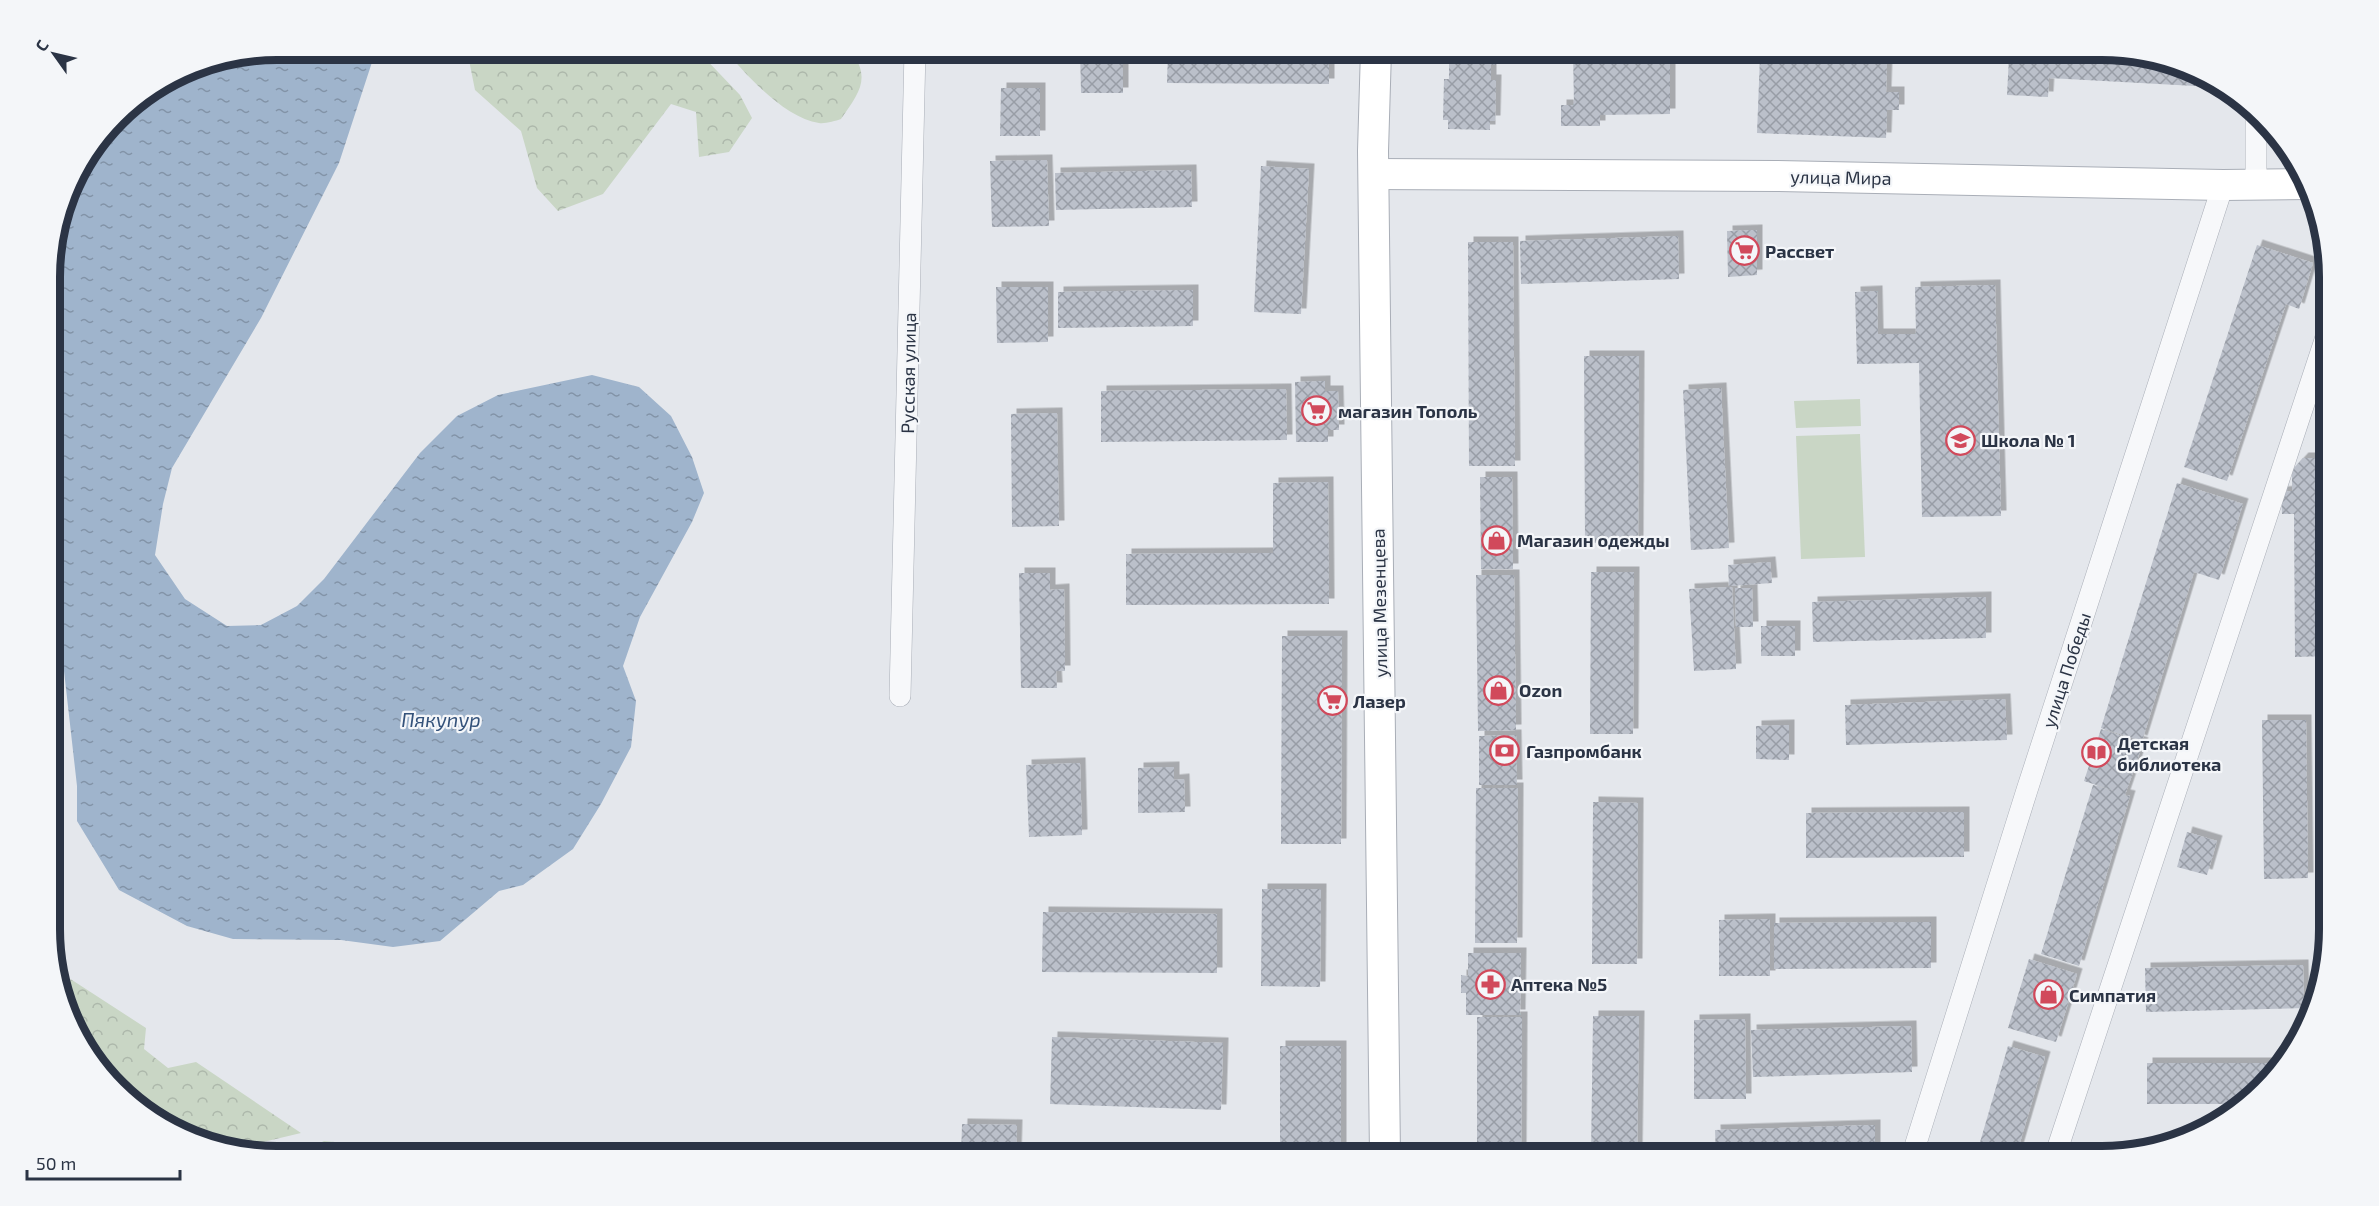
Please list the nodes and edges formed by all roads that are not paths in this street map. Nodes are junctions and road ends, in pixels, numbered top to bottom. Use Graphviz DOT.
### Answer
graph roads {
  1 [pos="915,60"];
  2 [pos="1376,60"];
  3 [pos="2256,125"];
  4 [pos="1374,174"];
  5 [pos="2298,184"];
  6 [pos="2223,185"];
  7 [pos="2256,185"];
  8 [pos="2319,358"];
  9 [pos="900,696"];
  10 [pos="1385,1146"];
  11 [pos="1915,1146"];
  12 [pos="2058,1146"];
  1 -- 9 [label="street, Русская улица"];
  2 -- 4 [label="main road, улица Мезенцева"];
  3 -- 7 [label="street"];
  4 -- 6 [label="main road, улица Мира"];
  4 -- 10 [label="main road, улица Мезенцева"];
  5 -- 7 [label="main road, улица Мира"];
  6 -- 7 [label="main road, улица Мира"];
  6 -- 11 [label="street, улица Победы"];
  8 -- 12 [label="street"];
}
